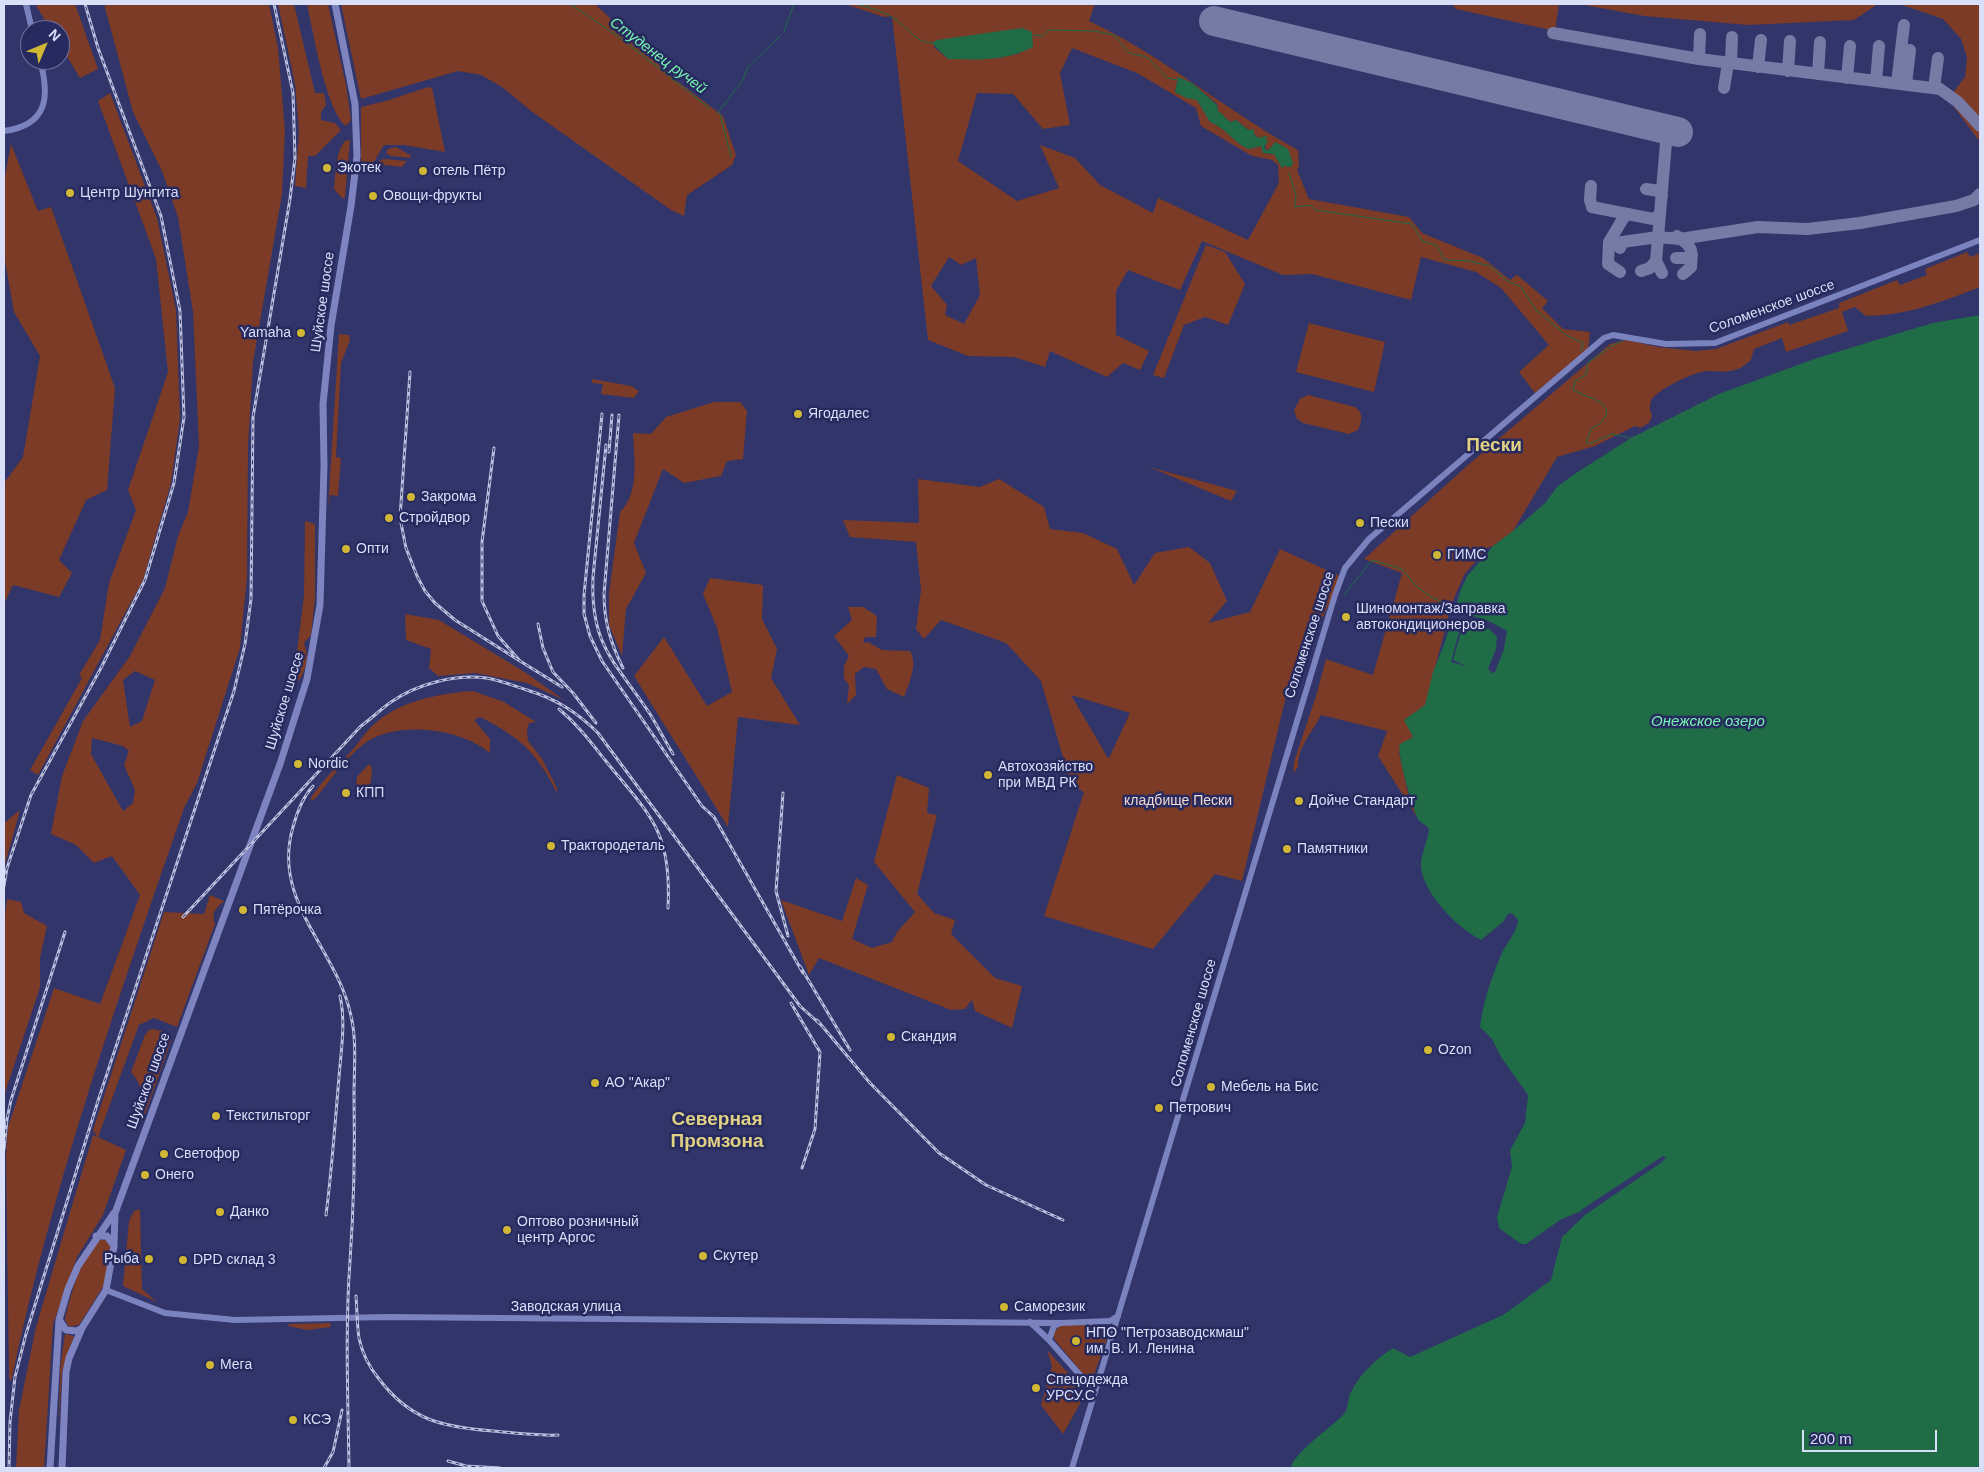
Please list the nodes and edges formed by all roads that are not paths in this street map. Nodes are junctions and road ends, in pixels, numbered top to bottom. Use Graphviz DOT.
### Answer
graph roads {
  1 [pos="26,4"];
  2 [pos="335,4"];
  3 [pos="30,20"];
  4 [pos="41,70"];
  5 [pos="4,130"];
  6 [pos="1980,240"];
  7 [pos="115,1213"];
  8 [pos="96,1236"];
  9 [pos="114,1246"];
  10 [pos="106,1290"];
  11 [pos="1118,1315"];
  12 [pos="59,1320"];
  13 [pos="1030,1322"];
  14 [pos="1103,1322"];
  15 [pos="1061,1323"];
  16 [pos="82,1328"];
  17 [pos="1112,1337"];
  18 [pos="1049,1340"];
  19 [pos="1100,1375"];
  20 [pos="1082,1378"];
  21 [pos="1095,1392"];
  22 [pos="52,1430"];
  23 [pos="64,1430"];
  24 [pos="50,1468"];
  25 [pos="62,1468"];
  26 [pos="1072,1468"];
  1 -- 3 [label="main road"];
  2 -- 7 [label="main road, Шуйское шоссе"];
  4 -- 5 [label="main road"];
  6 -- 11 [label="main road, Соломенское шоссе"];
  7 -- 8 [label="main road"];
  7 -- 9 [label="main road, Шуйское шоссе"];
  8 -- 9 [label="main road"];
  8 -- 12 [label="main road"];
  9 -- 10 [label="main road, Шуйское шоссе"];
  10 -- 13 [label="main road, Заводская улица"];
  10 -- 16 [label="main road"];
  11 -- 14 [label="main road"];
  11 -- 17 [label="main road, Соломенское шоссе"];
  12 -- 16 [label="main road"];
  12 -- 22 [label="main road"];
  13 -- 15 [label="main road, Заводская улица"];
  13 -- 18 [label="main road"];
  14 -- 15 [label="main road, Заводская улица"];
  14 -- 17 [label="main road"];
  15 -- 18 [label="main road"];
  16 -- 23 [label="main road"];
  17 -- 19 [label="main road, Соломенское шоссе"];
  18 -- 20 [label="main road"];
  19 -- 20 [label="main road"];
  19 -- 21 [label="main road, Соломенское шоссе"];
  20 -- 21 [label="main road"];
  21 -- 26 [label="main road, Соломенское шоссе"];
  22 -- 23 [label="main road"];
  22 -- 24 [label="main road"];
  23 -- 25 [label="main road"];
}
